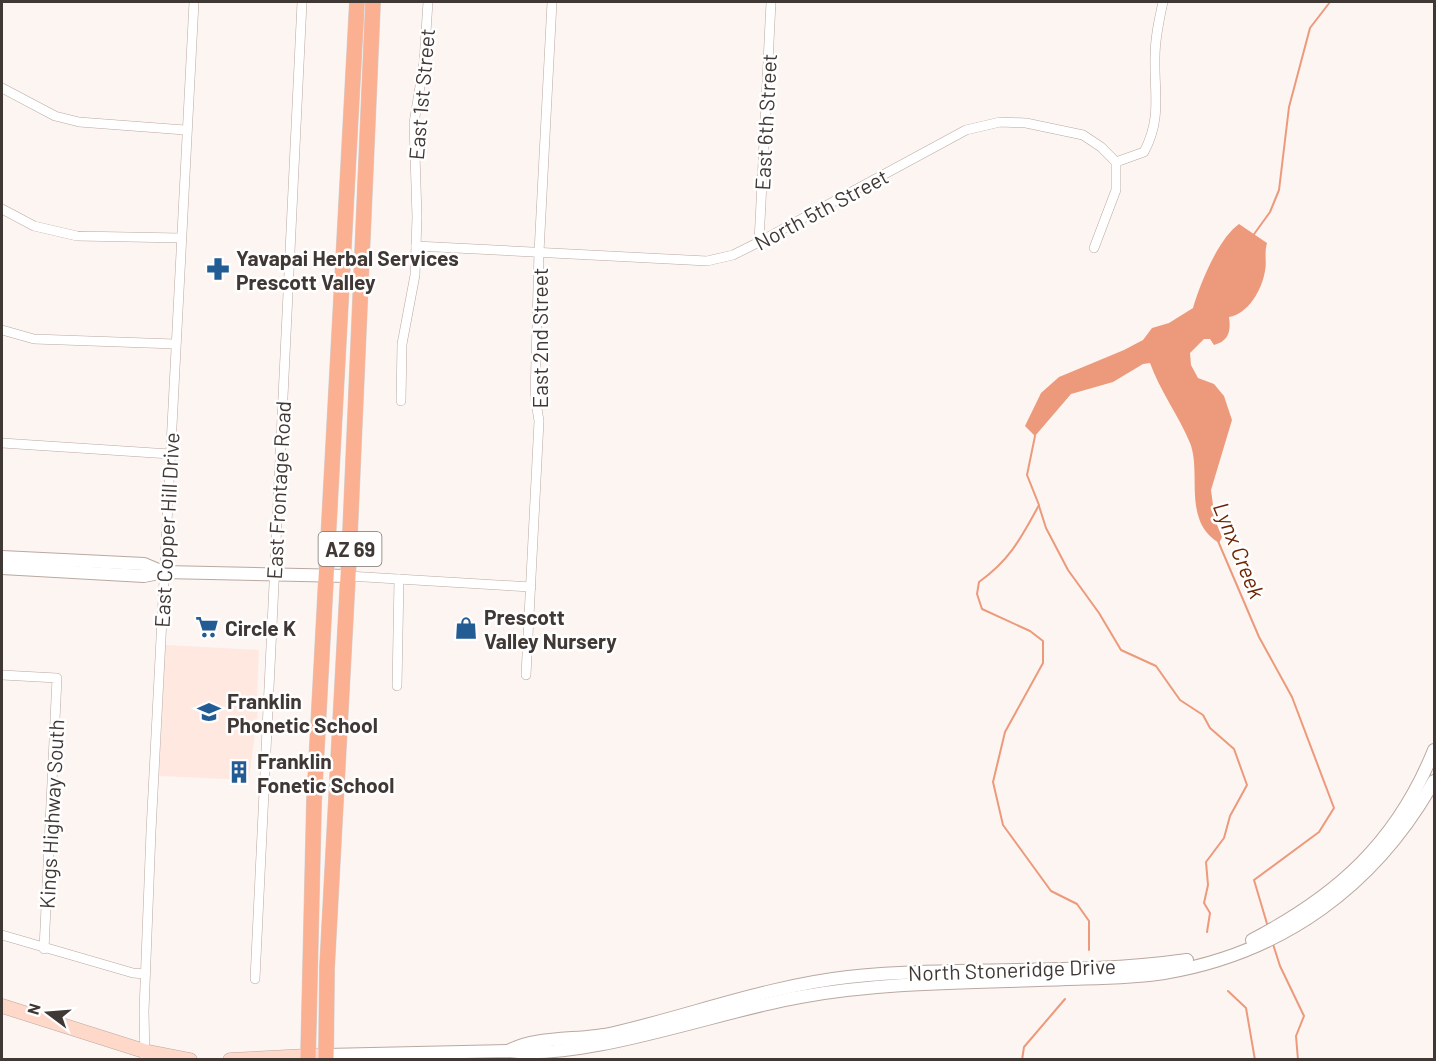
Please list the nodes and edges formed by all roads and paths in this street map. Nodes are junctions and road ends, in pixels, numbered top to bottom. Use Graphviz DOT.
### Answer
graph roads {
  1 [pos="194,2"];
  2 [pos="302,2"];
  3 [pos="357,2"];
  4 [pos="373,2"];
  5 [pos="428,2"];
  6 [pos="552,2"];
  7 [pos="771,2"];
  8 [pos="1163,2"];
  9 [pos="2,88"];
  10 [pos="185,129"];
  11 [pos="1116,162"];
  12 [pos="2,209"];
  13 [pos="180,238"];
  14 [pos="759,243"];
  15 [pos="416,246"];
  16 [pos="1094,248"];
  17 [pos="539,252"];
  18 [pos="2,330"];
  19 [pos="175,344"];
  20 [pos="401,401"];
  21 [pos="2,443"];
  22 [pos="170,454"];
  23 [pos="2,557"];
  24 [pos="2,568"];
  25 [pos="164,572"];
  26 [pos="274,574"];
  27 [pos="326,575"];
  28 [pos="348,576"];
  29 [pos="399,579"];
  30 [pos="531,587"];
  31 [pos="2,675"];
  32 [pos="526,675"];
  33 [pos="397,686"];
  34 [pos="1434,750"];
  35 [pos="1434,781"];
  36 [pos="1294,923"];
  37 [pos="2,935"];
  38 [pos="44,949"];
  39 [pos="145,974"];
  40 [pos="255,980"];
  41 [pos="2,1006"];
  42 [pos="145,1055"];
  43 [pos="326,1057"];
  44 [pos="308,1058"];
  45 [pos="190,1059"];
  46 [pos="230,1059"];
  1 -- 10 [label="street, East Copper Hill Drive"];
  2 -- 26 [label="street, East Frontage Road"];
  3 -- 27 [label="main road, AZ 69"];
  4 -- 28 [label="main road, AZ 69"];
  5 -- 15 [label="street, East 1st Street"];
  6 -- 17 [label="street, East 2nd Street"];
  7 -- 14 [label="street, East 6th Street"];
  8 -- 11 [label="street"];
  9 -- 10 [label="street"];
  10 -- 13 [label="street, East Copper Hill Drive"];
  11 -- 14 [label="street, North 5th Street"];
  11 -- 16 [label="street"];
  12 -- 13 [label="street"];
  13 -- 19 [label="street, East Copper Hill Drive"];
  14 -- 17 [label="street, North 5th Street"];
  15 -- 17 [label="street, North 5th Street"];
  15 -- 20 [label="street, East 1st Street"];
  17 -- 30 [label="street, East 2nd Street"];
  18 -- 19 [label="street"];
  19 -- 22 [label="street, East Copper Hill Drive"];
  21 -- 22 [label="street"];
  22 -- 25 [label="street, East Copper Hill Drive"];
  23 -- 25 [label="street"];
  24 -- 25 [label="street"];
  25 -- 26 [label="street"];
  25 -- 39 [label="street, East Copper Hill Drive"];
  26 -- 27 [label="street"];
  26 -- 40 [label="street, East Frontage Road"];
  27 -- 28 [label="street"];
  27 -- 44 [label="main road, AZ 69"];
  28 -- 29 [label="street"];
  28 -- 43 [label="main road, AZ 69"];
  29 -- 30 [label="street"];
  29 -- 33 [label="street"];
  30 -- 32 [label="street, East 2nd Street"];
  31 -- 38 [label="street, Kings Highway South"];
  34 -- 36 [label="street, North Stoneridge Drive"];
  35 -- 36 [label="street, North Stoneridge Drive"];
  36 -- 43 [label="street, North Stoneridge Drive"];
  37 -- 38 [label="street"];
  38 -- 39 [label="street"];
  39 -- 42 [label="street, East Copper Hill Drive"];
  41 -- 42 [label="main road"];
  42 -- 45 [label="main road"];
  43 -- 44 [label="main road, North Stoneridge Drive"];
  44 -- 46 [label="main road, North Stoneridge Drive"];
}
